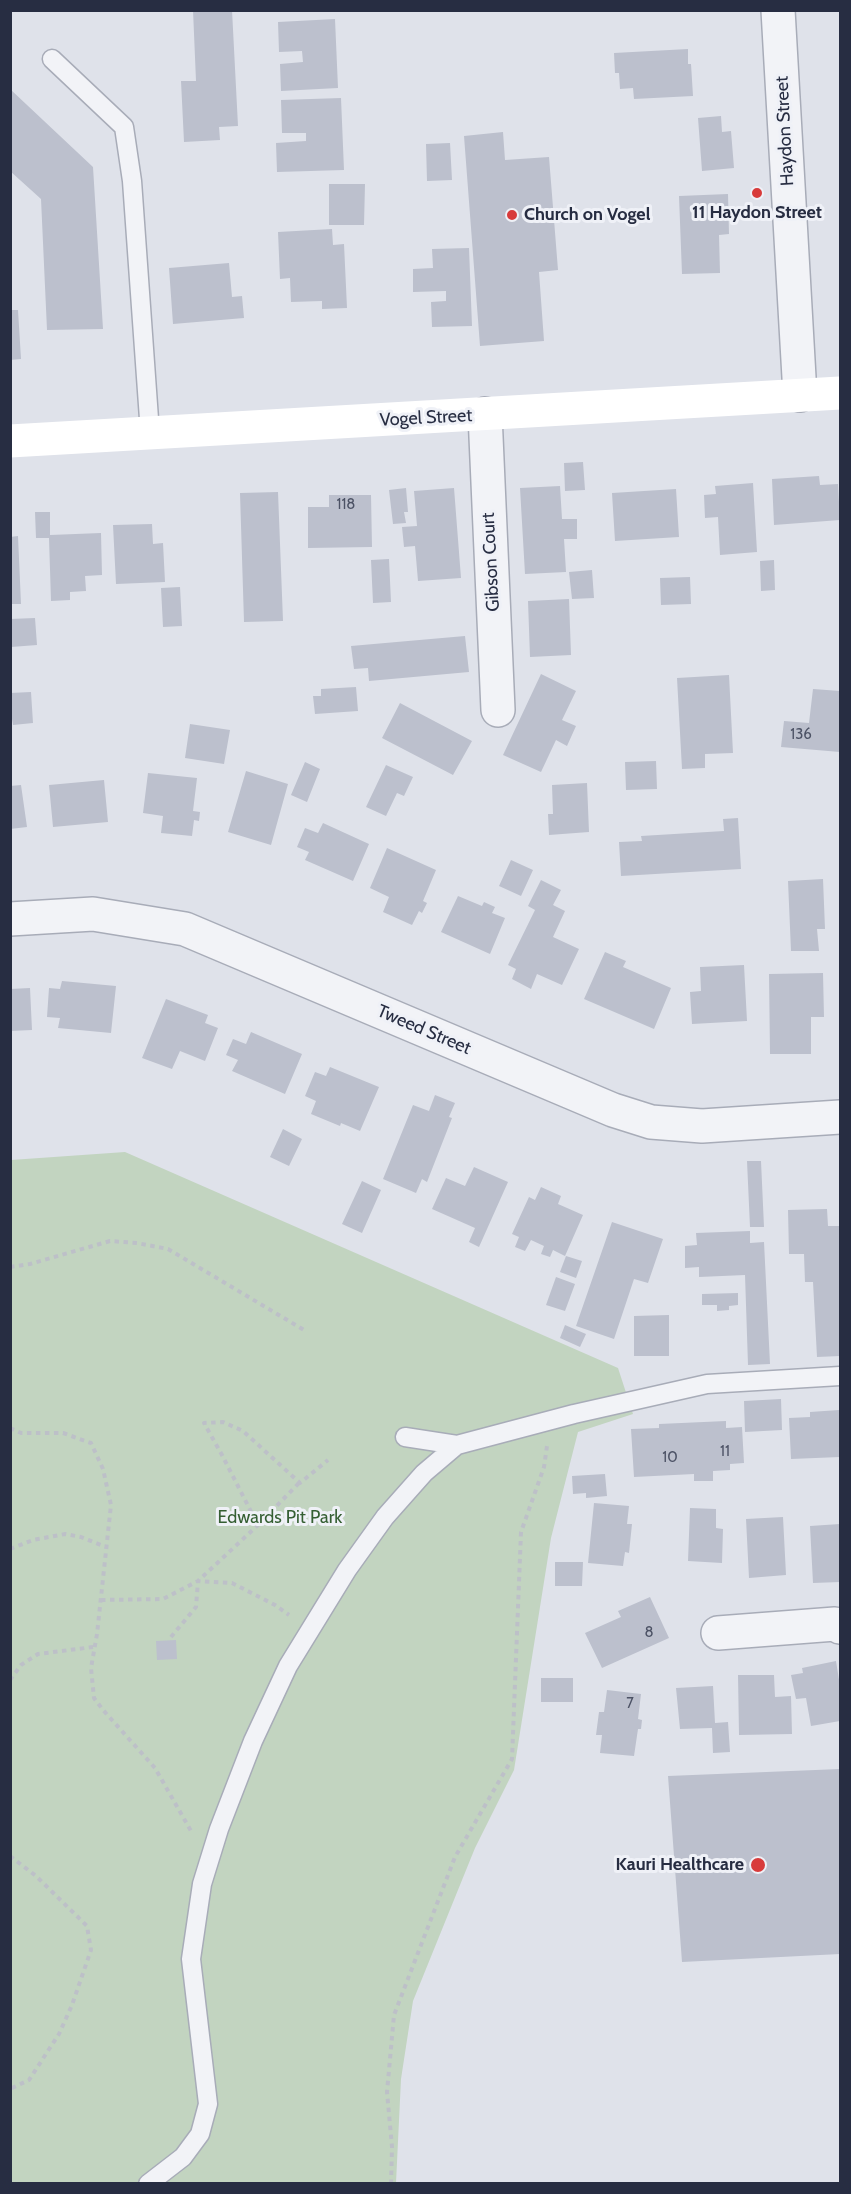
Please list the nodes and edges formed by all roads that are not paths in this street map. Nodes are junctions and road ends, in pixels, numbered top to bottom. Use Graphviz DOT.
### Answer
graph roads {
  1 [pos="778,10"];
  2 [pos="52,59"];
  3 [pos="840,393"];
  4 [pos="800,395"];
  5 [pos="485,414"];
  6 [pos="150,433"];
  7 [pos="10,441"];
  8 [pos="498,710"];
  9 [pos="10,919"];
  10 [pos="840,1117"];
  11 [pos="840,1376"];
  12 [pos="405,1437"];
  13 [pos="457,1445"];
  14 [pos="840,1627"];
  15 [pos="718,1633"];
  16 [pos="148,2184"];
  1 -- 4 [label="street, Haydon Street"];
  2 -- 6 [label="lane"];
  3 -- 4 [label="main road, Vogel Street"];
  4 -- 5 [label="main road, Vogel Street"];
  5 -- 6 [label="main road, Vogel Street"];
  5 -- 8 [label="street, Gibson Court"];
  6 -- 7 [label="main road, Vogel Street"];
  9 -- 10 [label="street, Tweed Street"];
  11 -- 13 [label="lane"];
  12 -- 13 [label="lane"];
  13 -- 16 [label="lane"];
  14 -- 15 [label="street"];
}
